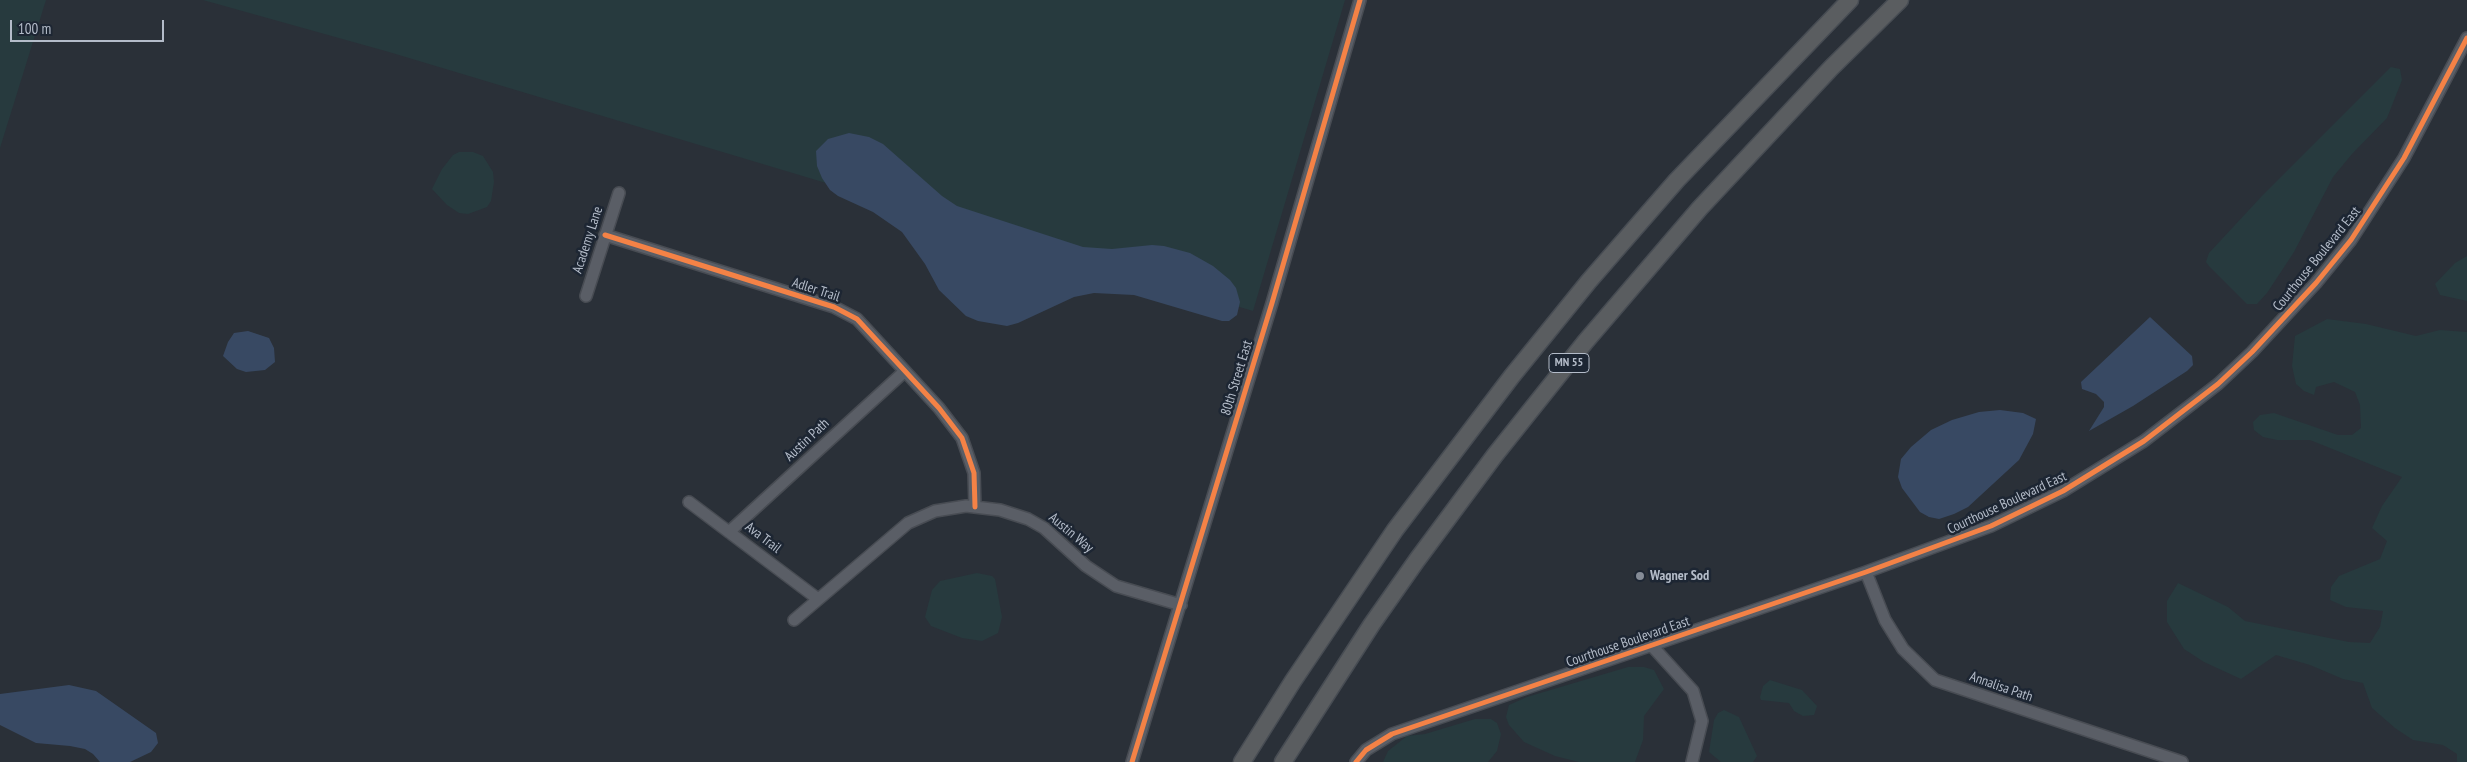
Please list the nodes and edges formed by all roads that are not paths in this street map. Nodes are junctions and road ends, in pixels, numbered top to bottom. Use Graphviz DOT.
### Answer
graph roads {
  1 [pos="1360,0"];
  2 [pos="1850,0"];
  3 [pos="1900,0"];
  4 [pos="2467,38"];
  5 [pos="619,193"];
  6 [pos="605,235"];
  7 [pos="586,296"];
  8 [pos="905,371"];
  9 [pos="689,502"];
  10 [pos="975,507"];
  11 [pos="729,532"];
  12 [pos="1866,572"];
  13 [pos="818,599"];
  14 [pos="1180,605"];
  15 [pos="794,620"];
  16 [pos="1652,646"];
  17 [pos="1132,762"];
  18 [pos="1242,762"];
  19 [pos="1283,762"];
  20 [pos="1356,762"];
  21 [pos="1692,762"];
  22 [pos="2182,762"];
  1 -- 14 [label="street, 80th Street East"];
  2 -- 18 [label="highway, MN 55"];
  3 -- 19 [label="highway, MN 55"];
  4 -- 12 [label="street, Courthouse Boulevard East"];
  5 -- 6 [label="street, Academy Lane"];
  6 -- 7 [label="street, Academy Lane"];
  6 -- 8 [label="street, Adler Trail"];
  8 -- 10 [label="street, Adler Trail"];
  8 -- 11 [label="street, Austin Path"];
  9 -- 11 [label="street, Ava Trail"];
  10 -- 13 [label="street, Austin Way"];
  10 -- 14 [label="street, Austin Way"];
  11 -- 13 [label="street, Ava Trail"];
  12 -- 16 [label="street, Courthouse Boulevard East"];
  12 -- 22 [label="street, Annalisa Path"];
  13 -- 15 [label="street, Austin Way"];
  14 -- 17 [label="street, 80th Street East"];
  16 -- 20 [label="street, Courthouse Boulevard East"];
  16 -- 21 [label="street"];
}
